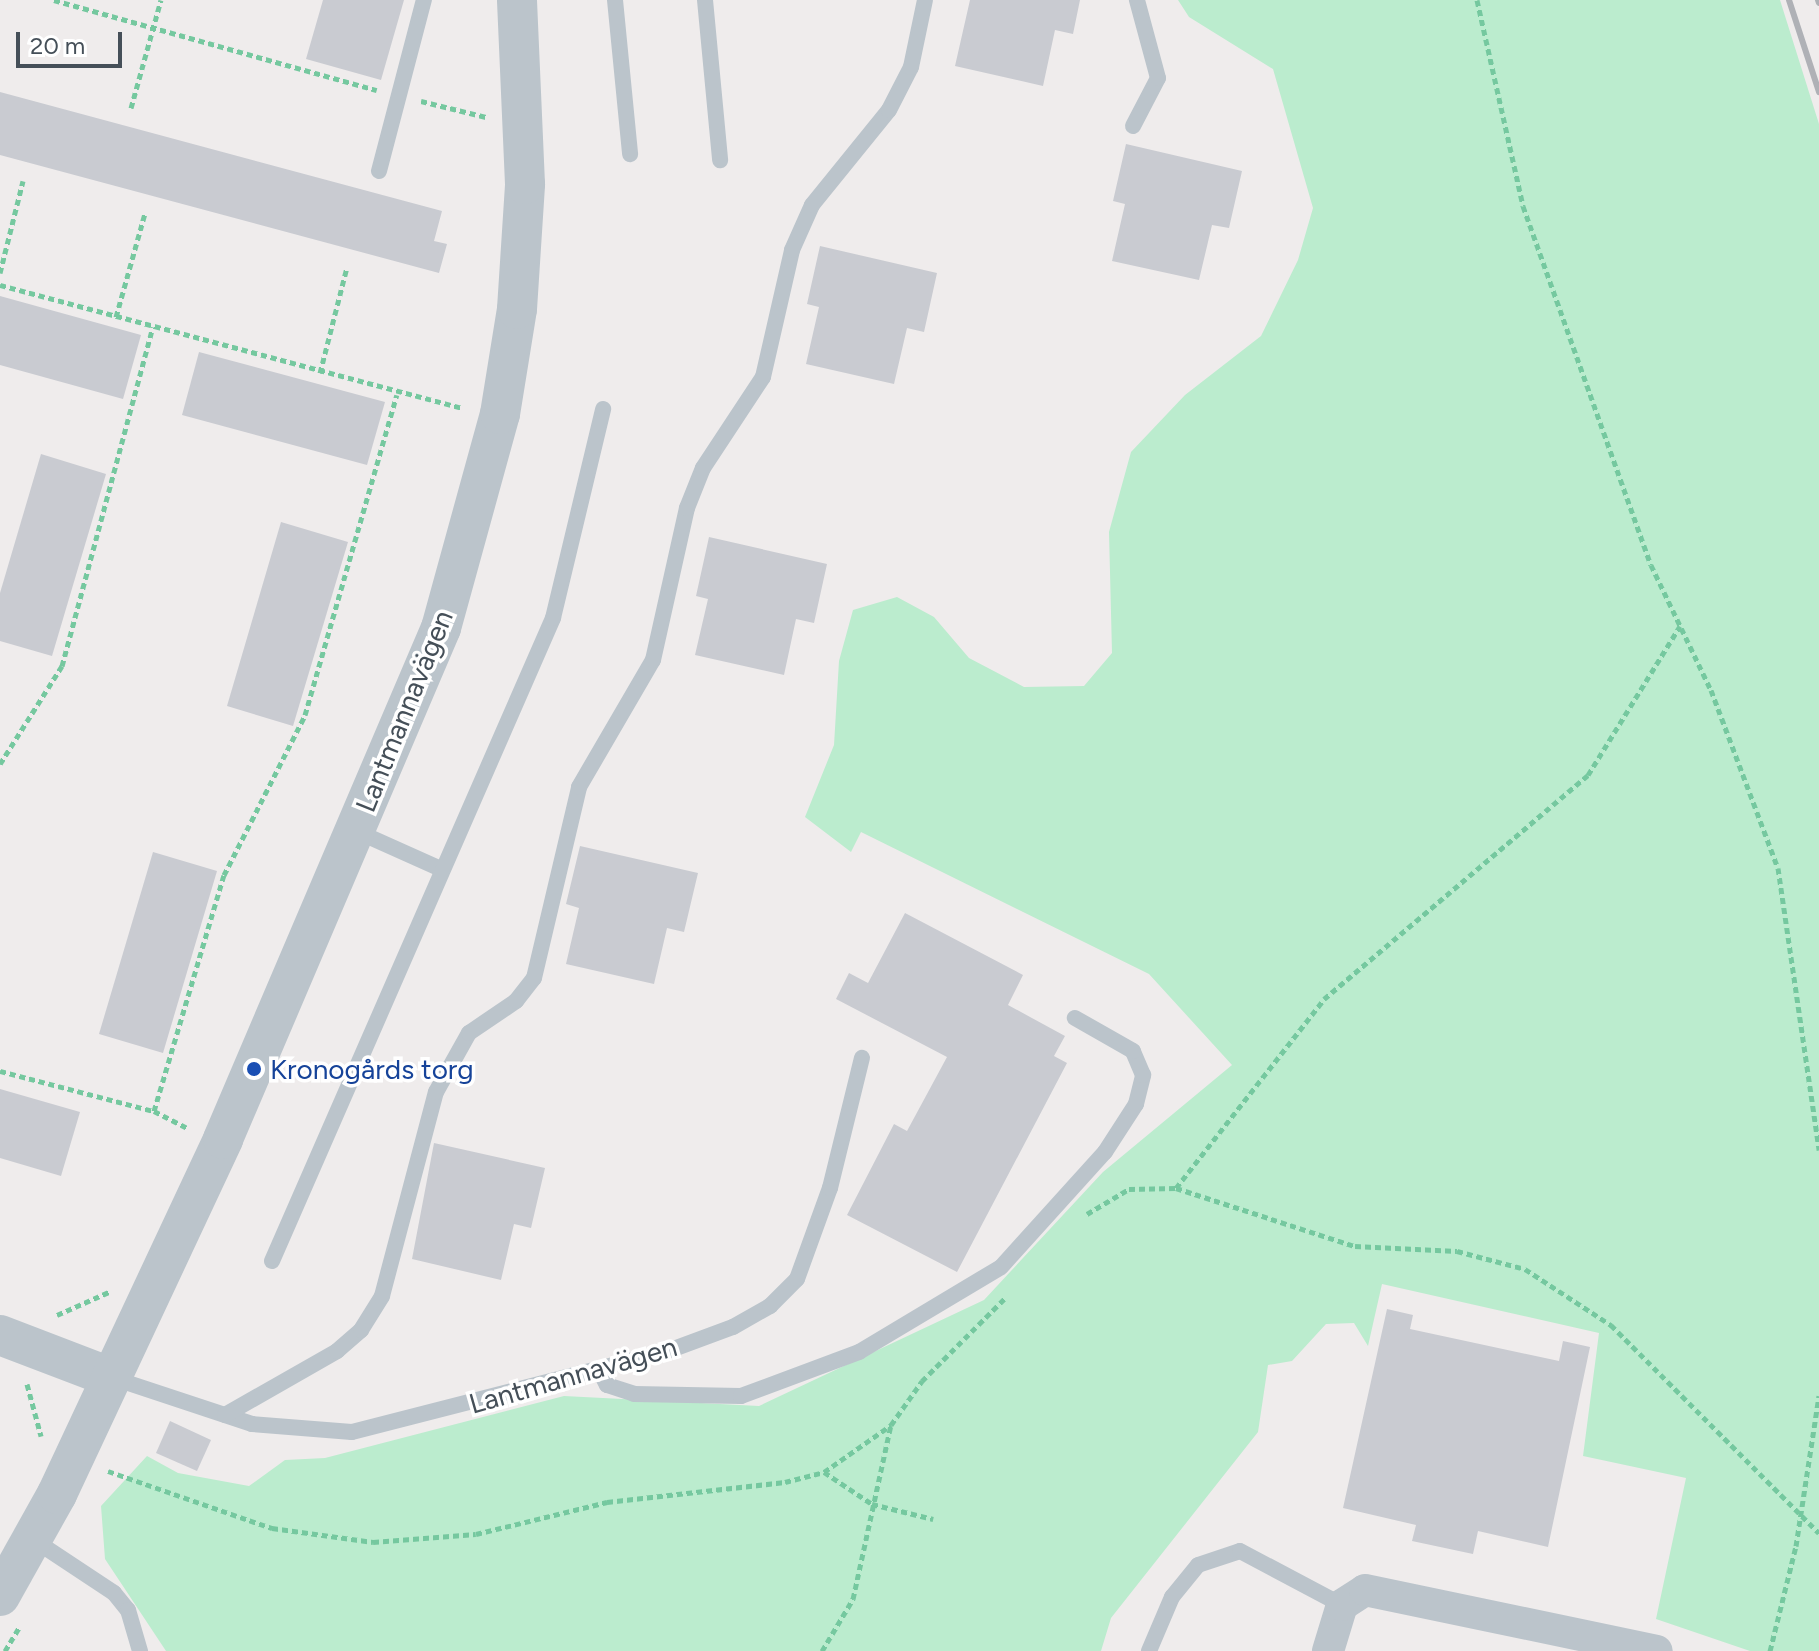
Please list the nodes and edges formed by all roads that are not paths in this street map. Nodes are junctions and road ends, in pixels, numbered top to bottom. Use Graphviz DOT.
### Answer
graph roads {
  1 [pos="424,0"];
  2 [pos="517,0"];
  3 [pos="615,0"];
  4 [pos="705,0"];
  5 [pos="925,0"];
  6 [pos="1137,0"];
  7 [pos="1133,126"];
  8 [pos="630,154"];
  9 [pos="720,160"];
  10 [pos="379,171"];
  11 [pos="603,409"];
  12 [pos="354,831"];
  13 [pos="441,869"];
  14 [pos="1075,1018"];
  15 [pos="862,1058"];
  16 [pos="272,1261"];
  17 [pos="0,1335"];
  18 [pos="599,1370"];
  19 [pos="110,1377"];
  20 [pos="225,1415"];
  21 [pos="34,1540"];
  22 [pos="0,1596"];
  23 [pos="1348,1599"];
  24 [pos="140,1651"];
  25 [pos="1149,1651"];
  26 [pos="1328,1651"];
  27 [pos="1657,1651"];
  1 -- 10 [label="lane"];
  2 -- 12 [label="street, Lantmannavägen"];
  3 -- 8 [label="lane"];
  4 -- 9 [label="lane"];
  5 -- 20 [label="lane"];
  6 -- 7 [label="lane"];
  11 -- 13 [label="lane"];
  12 -- 13 [label="lane"];
  12 -- 19 [label="street, Lantmannavägen"];
  13 -- 16 [label="lane"];
  14 -- 18 [label="lane"];
  15 -- 18 [label="lane, Lantmannavägen"];
  17 -- 19 [label="street"];
  18 -- 20 [label="lane, Lantmannavägen"];
  19 -- 20 [label="lane, Lantmannavägen"];
  19 -- 21 [label="street, Lantmannavägen"];
  21 -- 22 [label="street, Lantmannavägen"];
  21 -- 24 [label="lane"];
  23 -- 25 [label="lane"];
  23 -- 26 [label="street"];
  23 -- 27 [label="street"];
}
